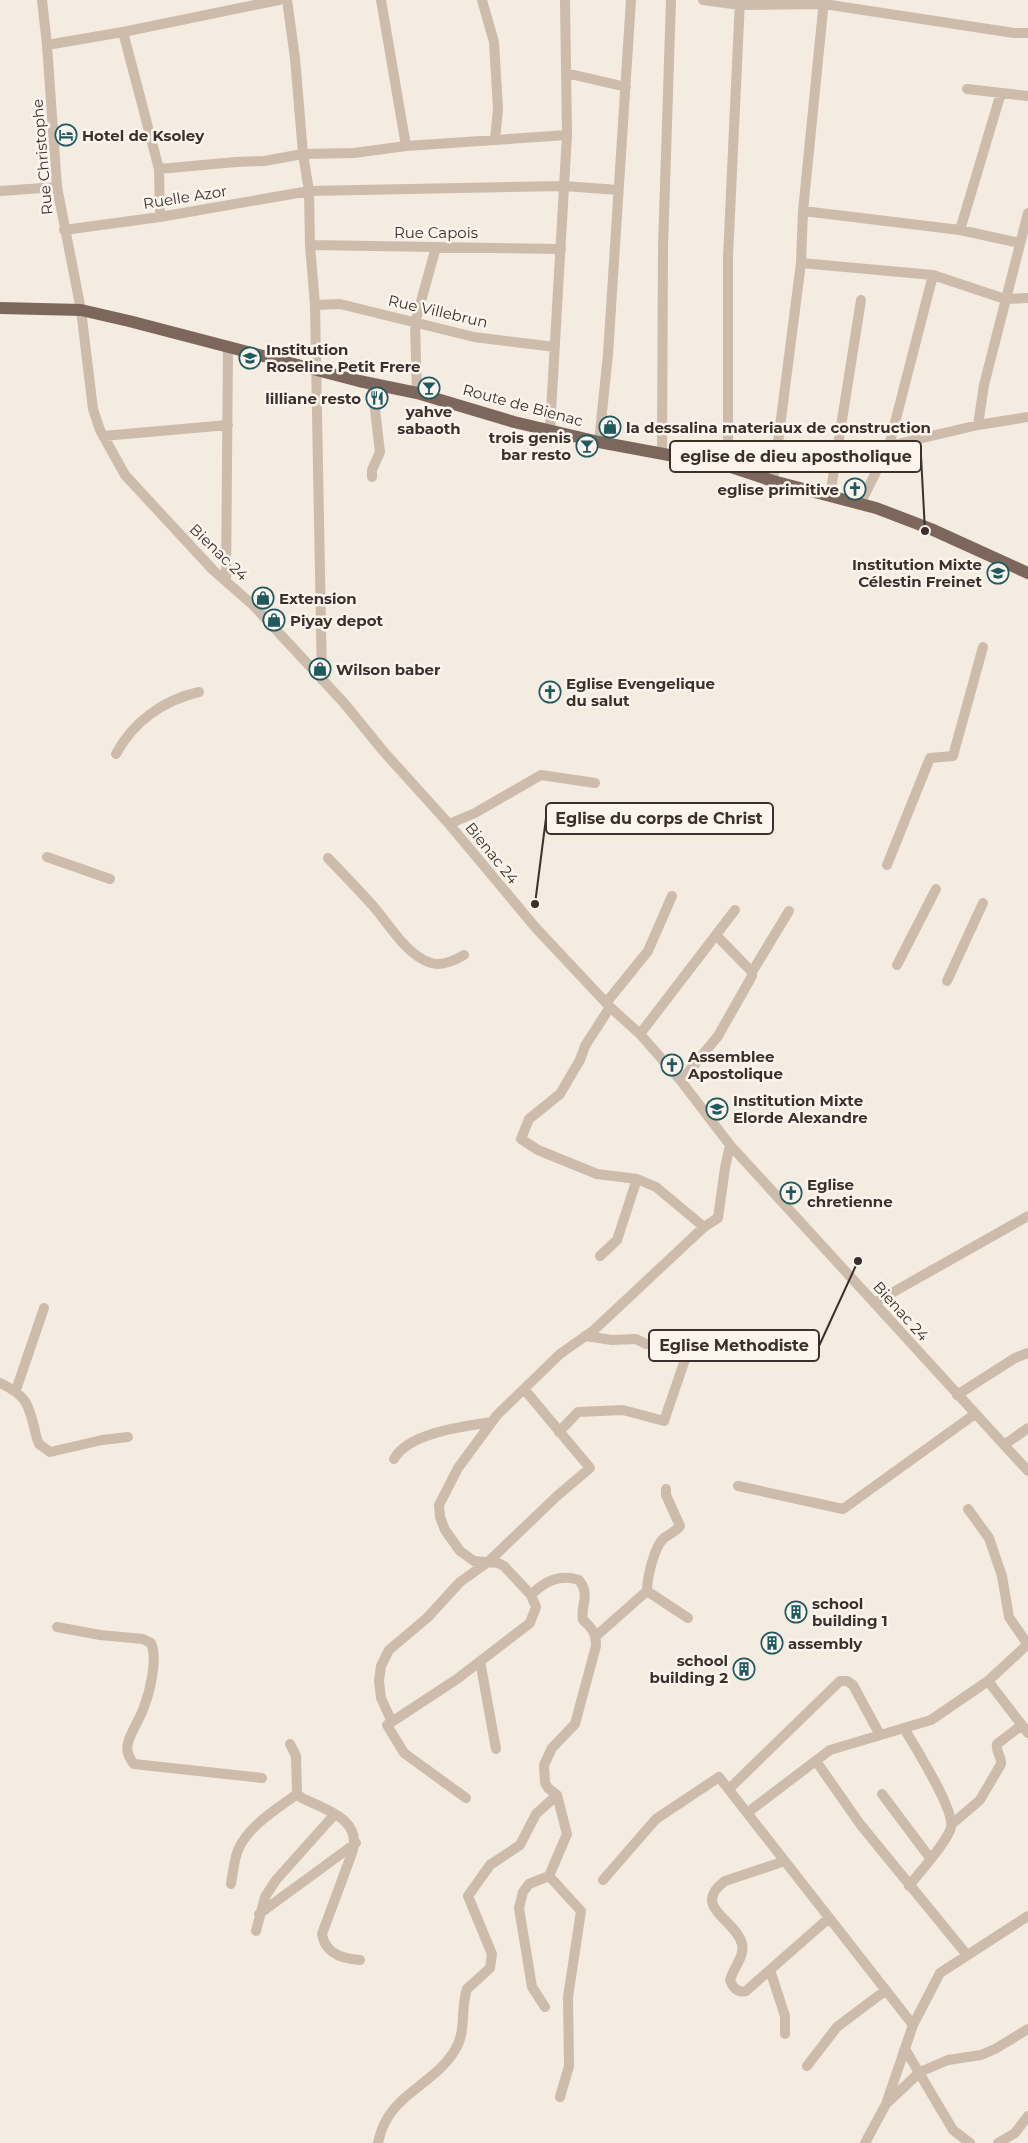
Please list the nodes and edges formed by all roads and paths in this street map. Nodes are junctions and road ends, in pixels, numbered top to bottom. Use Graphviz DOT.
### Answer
graph roads {
  1 [pos="42,0"];
  2 [pos="279,0"];
  3 [pos="287,0"];
  4 [pos="381,0"];
  5 [pos="482,0"];
  6 [pos="566,0"];
  7 [pos="631,0"];
  8 [pos="671,0"];
  9 [pos="704,0"];
  10 [pos="740,2"];
  11 [pos="824,2"];
  12 [pos="123,32"];
  13 [pos="1028,33"];
  14 [pos="48,44"];
  15 [pos="566,73"];
  16 [pos="626,87"];
  17 [pos="967,89"];
  18 [pos="1001,93"];
  19 [pos="1028,96"];
  20 [pos="567,135"];
  21 [pos="495,140"];
  22 [pos="406,146"];
  23 [pos="303,154"];
  24 [pos="159,170"];
  25 [pos="564,186"];
  26 [pos="57,187"];
  27 [pos="618,190"];
  28 [pos="0,191"];
  29 [pos="309,191"];
  30 [pos="803,211"];
  31 [pos="1028,213"];
  32 [pos="160,217"];
  33 [pos="64,230"];
  34 [pos="960,230"];
  35 [pos="1020,243"];
  36 [pos="310,246"];
  37 [pos="436,247"];
  38 [pos="561,248"];
  39 [pos="801,263"];
  40 [pos="933,275"];
  41 [pos="1028,298"];
  42 [pos="1005,299"];
  43 [pos="861,300"];
  44 [pos="315,306"];
  45 [pos="0,308"];
  46 [pos="81,310"];
  47 [pos="415,323"];
  48 [pos="228,346"];
  49 [pos="555,347"];
  50 [pos="316,369"];
  51 [pos="372,384"];
  52 [pos="417,392"];
  53 [pos="1028,417"];
  54 [pos="978,425"];
  55 [pos="228,426"];
  56 [pos="550,429"];
  57 [pos="104,436"];
  58 [pos="599,442"];
  59 [pos="889,446"];
  60 [pos="662,452"];
  61 [pos="728,466"];
  62 [pos="372,477"];
  63 [pos="773,481"];
  64 [pos="830,496"];
  65 [pos="860,504"];
  66 [pos="1028,573"];
  67 [pos="226,581"];
  68 [pos="983,647"];
  69 [pos="322,680"];
  70 [pos="198,692"];
  71 [pos="116,754"];
  72 [pos="595,783"];
  73 [pos="449,824"];
  74 [pos="47,857"];
  75 [pos="328,858"];
  76 [pos="887,865"];
  77 [pos="110,879"];
  78 [pos="936,889"];
  79 [pos="672,896"];
  80 [pos="983,903"];
  81 [pos="735,910"];
  82 [pos="789,911"];
  83 [pos="716,935"];
  84 [pos="464,956"];
  85 [pos="897,964"];
  86 [pos="752,972"];
  87 [pos="947,981"];
  88 [pos="608,1005"];
  89 [pos="640,1034"];
  90 [pos="681,1081"];
  91 [pos="730,1145"];
  92 [pos="637,1179"];
  93 [pos="1028,1216"];
  94 [pos="704,1227"];
  95 [pos="600,1256"];
  96 [pos="874,1303"];
  97 [pos="44,1308"];
  98 [pos="585,1336"];
  99 [pos="1028,1353"];
  100 [pos="0,1383"];
  101 [pos="524,1389"];
  102 [pos="16,1390"];
  103 [pos="958,1395"];
  104 [pos="974,1414"];
  105 [pos="492,1422"];
  106 [pos="1028,1428"];
  107 [pos="559,1432"];
  108 [pos="128,1437"];
  109 [pos="1004,1445"];
  110 [pos="394,1459"];
  111 [pos="1028,1471"];
  112 [pos="738,1486"];
  113 [pos="666,1489"];
  114 [pos="968,1509"];
  115 [pos="488,1562"];
  116 [pos="647,1591"];
  117 [pos="531,1595"];
  118 [pos="688,1618"];
  119 [pos="57,1627"];
  120 [pos="596,1636"];
  121 [pos="1028,1644"];
  122 [pos="480,1661"];
  123 [pos="988,1681"];
  124 [pos="392,1722"];
  125 [pos="904,1728"];
  126 [pos="1025,1729"];
  127 [pos="880,1735"];
  128 [pos="290,1744"];
  129 [pos="496,1749"];
  130 [pos="816,1760"];
  131 [pos="262,1778"];
  132 [pos="729,1789"];
  133 [pos="297,1794"];
  134 [pos="882,1794"];
  135 [pos="558,1795"];
  136 [pos="466,1798"];
  137 [pos="748,1813"];
  138 [pos="334,1814"];
  139 [pos="952,1824"];
  140 [pos="356,1843"];
  141 [pos="930,1858"];
  142 [pos="785,1861"];
  143 [pos="549,1876"];
  144 [pos="603,1880"];
  145 [pos="231,1884"];
  146 [pos="909,1886"];
  147 [pos="259,1914"];
  148 [pos="1028,1916"];
  149 [pos="829,1918"];
  150 [pos="256,1931"];
  151 [pos="967,1956"];
  152 [pos="360,1960"];
  153 [pos="770,1970"];
  154 [pos="886,1990"];
  155 [pos="545,2007"];
  156 [pos="913,2025"];
  157 [pos="1028,2029"];
  158 [pos="785,2034"];
  159 [pos="905,2049"];
  160 [pos="807,2066"];
  161 [pos="920,2072"];
  162 [pos="560,2098"];
  163 [pos="886,2104"];
  164 [pos="1028,2116"];
  165 [pos="378,2143"];
  166 [pos="865,2143"];
  167 [pos="970,2143"];
  168 [pos="998,2143"];
  1 -- 14 [label="street, Rue Christophe"];
  2 -- 12 [label="street"];
  3 -- 23 [label="street"];
  4 -- 22 [label="street"];
  5 -- 21 [label="street"];
  6 -- 15 [label="street"];
  7 -- 16 [label="street"];
  8 -- 60 [label="street"];
  9 -- 10 [label="street"];
  10 -- 11 [label="street"];
  10 -- 61 [label="street"];
  11 -- 13 [label="street"];
  11 -- 30 [label="street"];
  12 -- 14 [label="street"];
  12 -- 24 [label="street"];
  14 -- 26 [label="street, Rue Christophe"];
  15 -- 16 [label="street"];
  15 -- 20 [label="street"];
  16 -- 27 [label="street"];
  17 -- 18 [label="street"];
  18 -- 19 [label="street"];
  18 -- 34 [label="street"];
  20 -- 21 [label="street"];
  20 -- 25 [label="street"];
  21 -- 22 [label="street"];
  22 -- 23 [label="street"];
  23 -- 24 [label="street"];
  23 -- 29 [label="street"];
  24 -- 32 [label="street"];
  25 -- 27 [label="street, Ruelle Azor"];
  25 -- 29 [label="street, Ruelle Azor"];
  25 -- 38 [label="street"];
  26 -- 28 [label="street"];
  26 -- 33 [label="street, Rue Christophe"];
  27 -- 58 [label="street"];
  29 -- 32 [label="street, Ruelle Azor"];
  29 -- 36 [label="street"];
  30 -- 34 [label="street"];
  30 -- 39 [label="street"];
  31 -- 35 [label="street"];
  32 -- 33 [label="street, Ruelle Azor"];
  33 -- 46 [label="street, Rue Christophe"];
  34 -- 35 [label="street"];
  35 -- 42 [label="street"];
  36 -- 37 [label="street, Rue Capois"];
  36 -- 44 [label="street"];
  37 -- 38 [label="street, Rue Capois"];
  37 -- 47 [label="street"];
  38 -- 49 [label="street"];
  39 -- 40 [label="street"];
  39 -- 63 [label="street"];
  40 -- 42 [label="street"];
  40 -- 59 [label="street"];
  41 -- 42 [label="street"];
  42 -- 54 [label="street"];
  43 -- 64 [label="street"];
  44 -- 47 [label="street, Rue Villebrun"];
  44 -- 50 [label="street"];
  45 -- 46 [label="main road, Route de Bienac"];
  46 -- 48 [label="main road, Route de Bienac"];
  46 -- 57 [label="street, Bienac 24"];
  47 -- 49 [label="street, Rue Villebrun"];
  47 -- 52 [label="street"];
  48 -- 50 [label="main road, Route de Bienac"];
  48 -- 55 [label="street"];
  49 -- 56 [label="street"];
  50 -- 51 [label="main road, Route de Bienac"];
  50 -- 69 [label="street"];
  51 -- 52 [label="main road, Route de Bienac"];
  51 -- 62 [label="street"];
  52 -- 56 [label="main road, Route de Bienac"];
  53 -- 54 [label="street"];
  54 -- 59 [label="street"];
  55 -- 57 [label="street"];
  55 -- 67 [label="street"];
  56 -- 58 [label="main road, Route de Bienac"];
  57 -- 67 [label="street, Bienac 24"];
  58 -- 60 [label="main road, Route de Bienac"];
  59 -- 65 [label="street"];
  60 -- 61 [label="main road, Route de Bienac"];
  61 -- 63 [label="main road, Route de Bienac"];
  63 -- 64 [label="main road, Route de Bienac"];
  64 -- 65 [label="main road, Route de Bienac"];
  65 -- 66 [label="main road, Route de Bienac"];
  67 -- 69 [label="street, Bienac 24"];
  68 -- 76 [label="street"];
  69 -- 73 [label="street, Bienac 24"];
  70 -- 71 [label="street"];
  72 -- 73 [label="street"];
  73 -- 88 [label="street, Bienac 24"];
  74 -- 77 [label="street"];
  75 -- 84 [label="street"];
  78 -- 85 [label="street"];
  79 -- 88 [label="street"];
  80 -- 87 [label="street"];
  81 -- 83 [label="street"];
  82 -- 86 [label="street"];
  83 -- 86 [label="street"];
  83 -- 89 [label="street"];
  86 -- 90 [label="street"];
  88 -- 89 [label="street, Bienac 24"];
  88 -- 92 [label="street"];
  89 -- 90 [label="street, Bienac 24"];
  90 -- 91 [label="street, Bienac 24"];
  91 -- 94 [label="street"];
  91 -- 96 [label="street, Bienac 24"];
  92 -- 94 [label="street"];
  92 -- 95 [label="street"];
  93 -- 96 [label="street"];
  94 -- 98 [label="street"];
  96 -- 103 [label="street, Bienac 24"];
  97 -- 102 [label="street"];
  98 -- 101 [label="street"];
  98 -- 107 [label="street"];
  99 -- 103 [label="street"];
  100 -- 102 [label="street"];
  101 -- 105 [label="street"];
  101 -- 107 [label="street"];
  102 -- 108 [label="street"];
  103 -- 104 [label="street, Bienac 24"];
  104 -- 109 [label="street, Bienac 24"];
  104 -- 112 [label="street"];
  105 -- 110 [label="street"];
  105 -- 115 [label="street"];
  106 -- 109 [label="street"];
  107 -- 115 [label="street"];
  109 -- 111 [label="street, Bienac 24"];
  113 -- 116 [label="street"];
  114 -- 121 [label="street"];
  115 -- 117 [label="street"];
  115 -- 124 [label="street"];
  116 -- 118 [label="street"];
  116 -- 120 [label="street"];
  117 -- 120 [label="street"];
  117 -- 122 [label="street"];
  119 -- 131 [label="street"];
  120 -- 135 [label="street"];
  121 -- 123 [label="street"];
  122 -- 124 [label="street"];
  122 -- 129 [label="street"];
  123 -- 125 [label="street"];
  123 -- 126 [label="street"];
  124 -- 136 [label="street"];
  125 -- 127 [label="street"];
  125 -- 139 [label="street"];
  126 -- 139 [label="street"];
  127 -- 130 [label="street"];
  127 -- 132 [label="street"];
  128 -- 133 [label="street"];
  130 -- 137 [label="street"];
  130 -- 146 [label="street"];
  132 -- 137 [label="street"];
  132 -- 144 [label="street"];
  133 -- 138 [label="street"];
  133 -- 145 [label="street"];
  134 -- 141 [label="street"];
  135 -- 143 [label="street"];
  135 -- 165 [label="street"];
  137 -- 142 [label="street"];
  138 -- 140 [label="street"];
  138 -- 147 [label="street"];
  139 -- 141 [label="street"];
  140 -- 147 [label="street"];
  140 -- 152 [label="street"];
  141 -- 146 [label="street"];
  142 -- 149 [label="street"];
  142 -- 153 [label="street"];
  143 -- 155 [label="street"];
  143 -- 162 [label="street"];
  146 -- 151 [label="street"];
  147 -- 150 [label="street"];
  148 -- 151 [label="street"];
  149 -- 153 [label="street"];
  149 -- 154 [label="street"];
  151 -- 156 [label="street"];
  153 -- 158 [label="street"];
  154 -- 156 [label="street"];
  154 -- 160 [label="street"];
  156 -- 159 [label="street"];
  157 -- 161 [label="street"];
  159 -- 161 [label="street"];
  159 -- 163 [label="street"];
  161 -- 163 [label="street"];
  161 -- 167 [label="street"];
  163 -- 166 [label="street"];
  164 -- 168 [label="street"];
}
